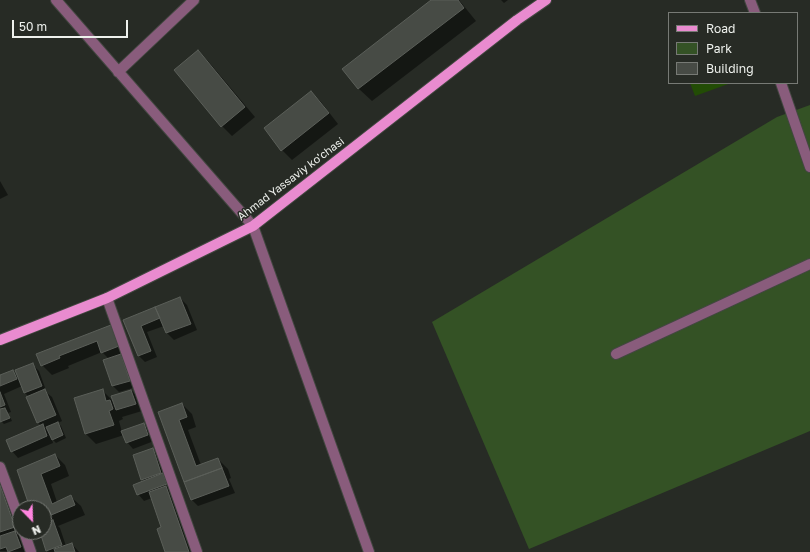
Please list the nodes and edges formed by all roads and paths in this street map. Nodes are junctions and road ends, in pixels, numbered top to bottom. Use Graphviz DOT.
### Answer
graph roads {
  1 [pos="56,0"];
  2 [pos="194,0"];
  3 [pos="546,0"];
  4 [pos="750,0"];
  5 [pos="755,12"];
  6 [pos="118,72"];
  7 [pos="781,84"];
  8 [pos="810,167"];
  9 [pos="252,226"];
  10 [pos="810,264"];
  11 [pos="107,298"];
  12 [pos="1,337"];
  13 [pos="616,354"];
  14 [pos="0,467"];
  15 [pos="12,500"];
  16 [pos="27,540"];
  17 [pos="31,552"];
  18 [pos="197,552"];
  19 [pos="369,552"];
  1 -- 6 [label="street"];
  2 -- 6 [label="street"];
  3 -- 9 [label="main road, Ahmad Yassaviy ko'chasi"];
  4 -- 5 [label="street"];
  6 -- 9 [label="street"];
  7 -- 8 [label="street"];
  9 -- 11 [label="main road, Ahmad Yassaviy ko'chasi"];
  9 -- 19 [label="street"];
  10 -- 13 [label="street"];
  11 -- 12 [label="main road, Ahmad Yassaviy ko'chasi"];
  11 -- 18 [label="street"];
  14 -- 15 [label="street"];
  16 -- 17 [label="street"];
}
